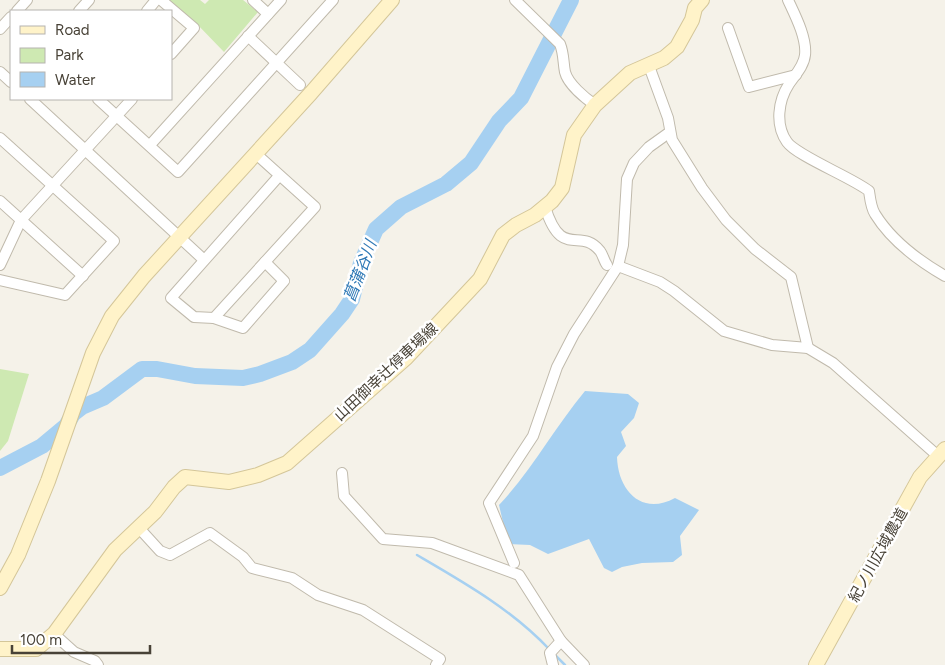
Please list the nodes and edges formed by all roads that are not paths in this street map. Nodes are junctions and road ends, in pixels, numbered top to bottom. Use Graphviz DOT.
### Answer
graph roads {
  1 [pos="27,0"];
  2 [pos="90,0"];
  3 [pos="156,0"];
  4 [pos="161,0"];
  5 [pos="254,0"];
  6 [pos="281,0"];
  7 [pos="333,0"];
  8 [pos="392,0"];
  9 [pos="515,0"];
  10 [pos="702,0"];
  11 [pos="788,0"];
  12 [pos="17,10"];
  13 [pos="80,10"];
  14 [pos="148,10"];
  15 [pos="268,14"];
  16 [pos="10,18"];
  17 [pos="728,28"];
  18 [pos="0,29"];
  19 [pos="248,36"];
  20 [pos="172,53"];
  21 [pos="277,61"];
  22 [pos="649,66"];
  23 [pos="0,72"];
  24 [pos="796,75"];
  25 [pos="10,81"];
  26 [pos="300,85"];
  27 [pos="31,100"];
  28 [pos="99,100"];
  29 [pos="131,100"];
  30 [pos="595,105"];
  31 [pos="117,117"];
  32 [pos="670,132"];
  33 [pos="0,138"];
  34 [pos="150,146"];
  35 [pos="85,149"];
  36 [pos="255,154"];
  37 [pos="279,176"];
  38 [pos="52,185"];
  39 [pos="0,201"];
  40 [pos="545,206"];
  41 [pos="21,220"];
  42 [pos="180,238"];
  43 [pos="203,259"];
  44 [pos="265,262"];
  45 [pos="0,265"];
  46 [pos="607,265"];
  47 [pos="618,266"];
  48 [pos="83,276"];
  49 [pos="945,276"];
  50 [pos="0,280"];
  51 [pos="214,318"];
  52 [pos="808,348"];
  53 [pos="942,452"];
  54 [pos="342,473"];
  55 [pos="139,528"];
  56 [pos="514,563"];
  57 [pos="0,588"];
  58 [pos="54,634"];
  59 [pos="561,641"];
  60 [pos="0,649"];
  61 [pos="98,665"];
  62 [pos="436,665"];
  63 [pos="553,665"];
  64 [pos="584,665"];
  65 [pos="816,665"];
  1 -- 12 [label="street"];
  2 -- 13 [label="street"];
  3 -- 14 [label="street"];
  4 -- 20 [label="street"];
  5 -- 15 [label="street"];
  6 -- 15 [label="street"];
  7 -- 21 [label="street"];
  8 -- 36 [label="main road"];
  9 -- 30 [label="street"];
  10 -- 22 [label="main road, 山田御幸辻停車場線"];
  11 -- 24 [label="street"];
  15 -- 19 [label="street"];
  16 -- 18 [label="street"];
  17 -- 24 [label="street"];
  19 -- 21 [label="street"];
  19 -- 34 [label="street"];
  21 -- 26 [label="street"];
  21 -- 34 [label="street"];
  22 -- 30 [label="main road, 山田御幸辻停車場線"];
  22 -- 32 [label="street"];
  23 -- 25 [label="street"];
  24 -- 49 [label="street"];
  27 -- 35 [label="street"];
  28 -- 31 [label="street"];
  29 -- 31 [label="street"];
  30 -- 40 [label="main road, 山田御幸辻停車場線"];
  31 -- 34 [label="street"];
  31 -- 35 [label="street"];
  32 -- 47 [label="street"];
  32 -- 52 [label="street"];
  33 -- 38 [label="street"];
  35 -- 38 [label="street"];
  35 -- 42 [label="street"];
  36 -- 37 [label="street"];
  36 -- 42 [label="main road"];
  37 -- 43 [label="street"];
  37 -- 44 [label="street"];
  38 -- 41 [label="street"];
  38 -- 48 [label="street"];
  39 -- 41 [label="street"];
  40 -- 46 [label="street"];
  40 -- 55 [label="main road, 山田御幸辻停車場線"];
  41 -- 45 [label="street"];
  41 -- 48 [label="street"];
  42 -- 43 [label="street"];
  42 -- 57 [label="main road"];
  43 -- 51 [label="street"];
  44 -- 51 [label="street"];
  44 -- 51 [label="street"];
  47 -- 52 [label="street"];
  47 -- 56 [label="street"];
  48 -- 50 [label="street"];
  52 -- 53 [label="street"];
  53 -- 65 [label="main road, 紀ノ川広域農道"];
  54 -- 59 [label="street"];
  55 -- 58 [label="main road, 山田御幸辻停車場線"];
  55 -- 62 [label="street"];
  58 -- 60 [label="main road, 山田御幸辻停車場線"];
  58 -- 61 [label="street"];
  59 -- 63 [label="street"];
  59 -- 64 [label="street"];
}
